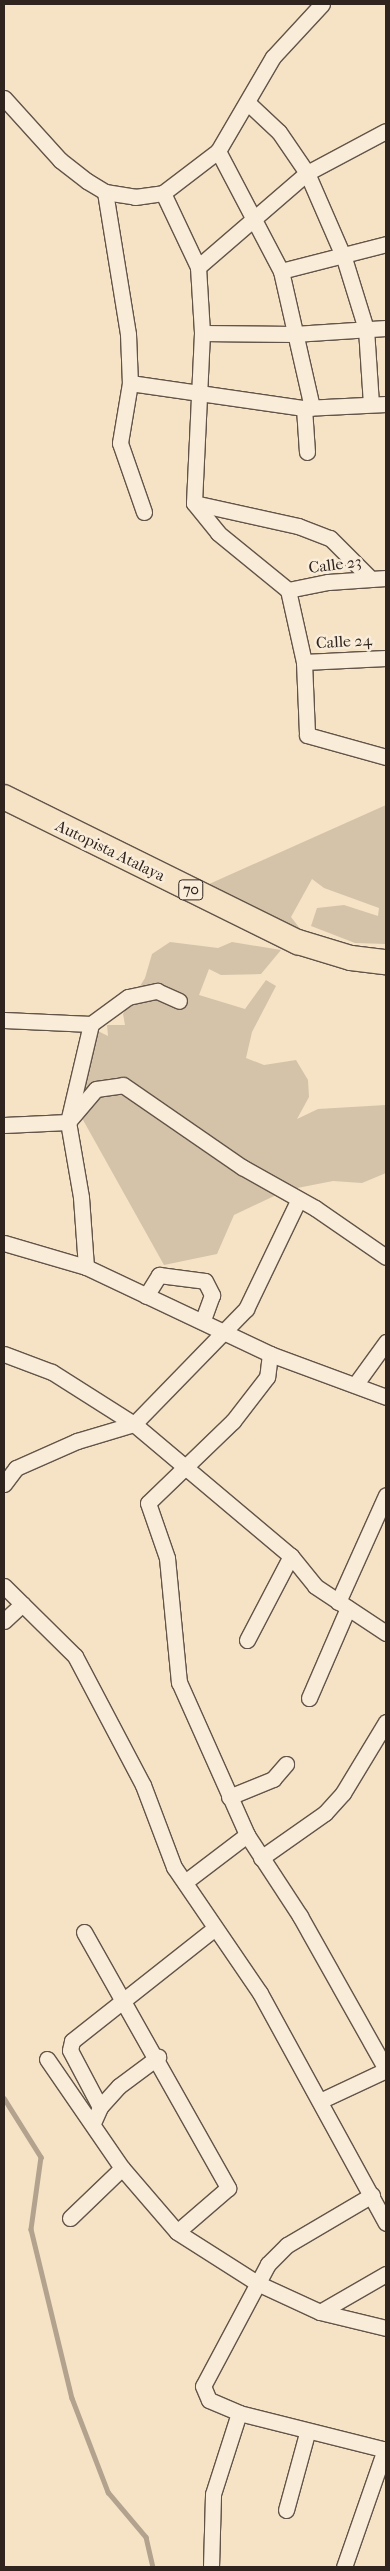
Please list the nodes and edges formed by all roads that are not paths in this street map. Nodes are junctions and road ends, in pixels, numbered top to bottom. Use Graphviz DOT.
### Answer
graph roads {
  1 [pos="322,4"];
  2 [pos="4,98"];
  3 [pos="248,103"];
  4 [pos="386,131"];
  5 [pos="218,151"];
  6 [pos="307,173"];
  7 [pos="105,192"];
  8 [pos="163,193"];
  9 [pos="255,216"];
  10 [pos="386,244"];
  11 [pos="344,258"];
  12 [pos="198,267"];
  13 [pos="281,271"];
  14 [pos="386,328"];
  15 [pos="366,329"];
  16 [pos="202,333"];
  17 [pos="294,334"];
  18 [pos="130,383"];
  19 [pos="196,391"];
  20 [pos="371,404"];
  21 [pos="386,404"];
  22 [pos="308,408"];
  23 [pos="307,452"];
  24 [pos="194,503"];
  25 [pos="144,512"];
  26 [pos="379,578"];
  27 [pos="288,590"];
  28 [pos="386,658"];
  29 [pos="304,662"];
  30 [pos="386,757"];
  31 [pos="4,797"];
  32 [pos="386,962"];
  33 [pos="179,1001"];
  34 [pos="4,1020"];
  35 [pos="91,1024"];
  36 [pos="68,1122"];
  37 [pos="4,1126"];
  38 [pos="298,1201"];
  39 [pos="4,1243"];
  40 [pos="386,1257"];
  41 [pos="86,1267"];
  42 [pos="146,1296"];
  43 [pos="202,1320"];
  44 [pos="225,1332"];
  45 [pos="386,1342"];
  46 [pos="4,1354"];
  47 [pos="270,1354"];
  48 [pos="355,1384"];
  49 [pos="386,1397"];
  50 [pos="134,1424"];
  51 [pos="189,1467"];
  52 [pos="4,1484"];
  53 [pos="386,1495"];
  54 [pos="291,1556"];
  55 [pos="4,1586"];
  56 [pos="22,1604"];
  57 [pos="343,1605"];
  58 [pos="4,1621"];
  59 [pos="386,1632"];
  60 [pos="247,1640"];
  61 [pos="309,1698"];
  62 [pos="386,1722"];
  63 [pos="286,1764"];
  64 [pos="229,1798"];
  65 [pos="247,1835"];
  66 [pos="260,1858"];
  67 [pos="185,1882"];
  68 [pos="215,1928"];
  69 [pos="84,1932"];
  70 [pos="124,1997"];
  71 [pos="158,2057"];
  72 [pos="47,2059"];
  73 [pos="386,2070"];
  74 [pos="322,2100"];
  75 [pos="100,2107"];
  76 [pos="93,2123"];
  77 [pos="122,2168"];
  78 [pos="372,2195"];
  79 [pos="70,2218"];
  80 [pos="386,2223"];
  81 [pos="177,2232"];
  82 [pos="386,2274"];
  83 [pos="257,2283"];
  84 [pos="320,2312"];
  85 [pos="386,2328"];
  86 [pos="239,2413"];
  87 [pos="307,2433"];
  88 [pos="386,2450"];
  89 [pos="286,2510"];
  90 [pos="211,2567"];
  91 [pos="344,2567"];
  1 -- 3 [label="street"];
  2 -- 7 [label="street"];
  3 -- 5 [label="street"];
  3 -- 6 [label="street"];
  4 -- 6 [label="street"];
  5 -- 8 [label="street"];
  5 -- 9 [label="street"];
  6 -- 9 [label="street"];
  6 -- 11 [label="street"];
  7 -- 8 [label="street"];
  7 -- 18 [label="street"];
  8 -- 12 [label="street"];
  9 -- 12 [label="street"];
  9 -- 13 [label="street"];
  10 -- 11 [label="street"];
  11 -- 13 [label="street"];
  11 -- 15 [label="street"];
  12 -- 16 [label="street"];
  13 -- 17 [label="street"];
  14 -- 15 [label="street"];
  15 -- 17 [label="street"];
  15 -- 20 [label="street"];
  16 -- 17 [label="street"];
  16 -- 19 [label="street"];
  17 -- 22 [label="street"];
  18 -- 19 [label="street"];
  18 -- 25 [label="street"];
  19 -- 22 [label="street"];
  19 -- 24 [label="street"];
  20 -- 21 [label="street"];
  20 -- 22 [label="street"];
  22 -- 23 [label="street"];
  24 -- 26 [label="street"];
  24 -- 27 [label="street"];
  26 -- 27 [label="street, Calle 23"];
  27 -- 29 [label="street"];
  28 -- 29 [label="street, Calle 24"];
  29 -- 30 [label="street"];
  31 -- 32 [label="main road, Autopista Atalaya / 70"];
  33 -- 35 [label="street"];
  34 -- 35 [label="street"];
  35 -- 36 [label="street"];
  36 -- 37 [label="street"];
  36 -- 38 [label="street"];
  36 -- 41 [label="street"];
  38 -- 40 [label="street"];
  38 -- 44 [label="street"];
  39 -- 41 [label="street"];
  41 -- 42 [label="street"];
  42 -- 43 [label="street"];
  42 -- 43 [label="street"];
  43 -- 44 [label="street"];
  44 -- 47 [label="street"];
  44 -- 50 [label="street"];
  45 -- 48 [label="street"];
  46 -- 50 [label="street"];
  47 -- 48 [label="street"];
  47 -- 51 [label="street"];
  48 -- 49 [label="street"];
  50 -- 51 [label="street"];
  50 -- 52 [label="street"];
  51 -- 54 [label="street"];
  51 -- 64 [label="street"];
  53 -- 57 [label="street"];
  54 -- 57 [label="street"];
  54 -- 60 [label="street"];
  55 -- 56 [label="street"];
  56 -- 58 [label="street"];
  56 -- 67 [label="street"];
  57 -- 59 [label="street"];
  57 -- 61 [label="street"];
  62 -- 66 [label="street"];
  63 -- 64 [label="street"];
  64 -- 65 [label="street"];
  65 -- 66 [label="street"];
  65 -- 67 [label="street"];
  66 -- 73 [label="street"];
  67 -- 68 [label="street"];
  68 -- 70 [label="street"];
  68 -- 74 [label="street"];
  69 -- 70 [label="street"];
  70 -- 71 [label="street"];
  70 -- 75 [label="street"];
  71 -- 75 [label="street"];
  71 -- 81 [label="street"];
  72 -- 76 [label="street"];
  73 -- 74 [label="street"];
  74 -- 78 [label="street"];
  75 -- 76 [label="street"];
  76 -- 77 [label="street"];
  77 -- 79 [label="street"];
  77 -- 81 [label="street"];
  78 -- 80 [label="street"];
  78 -- 83 [label="street"];
  81 -- 83 [label="street"];
  82 -- 84 [label="street"];
  83 -- 84 [label="street"];
  83 -- 86 [label="street"];
  84 -- 85 [label="street"];
  86 -- 87 [label="street"];
  86 -- 90 [label="street"];
  87 -- 88 [label="street"];
  87 -- 89 [label="street"];
  88 -- 91 [label="street"];
}
